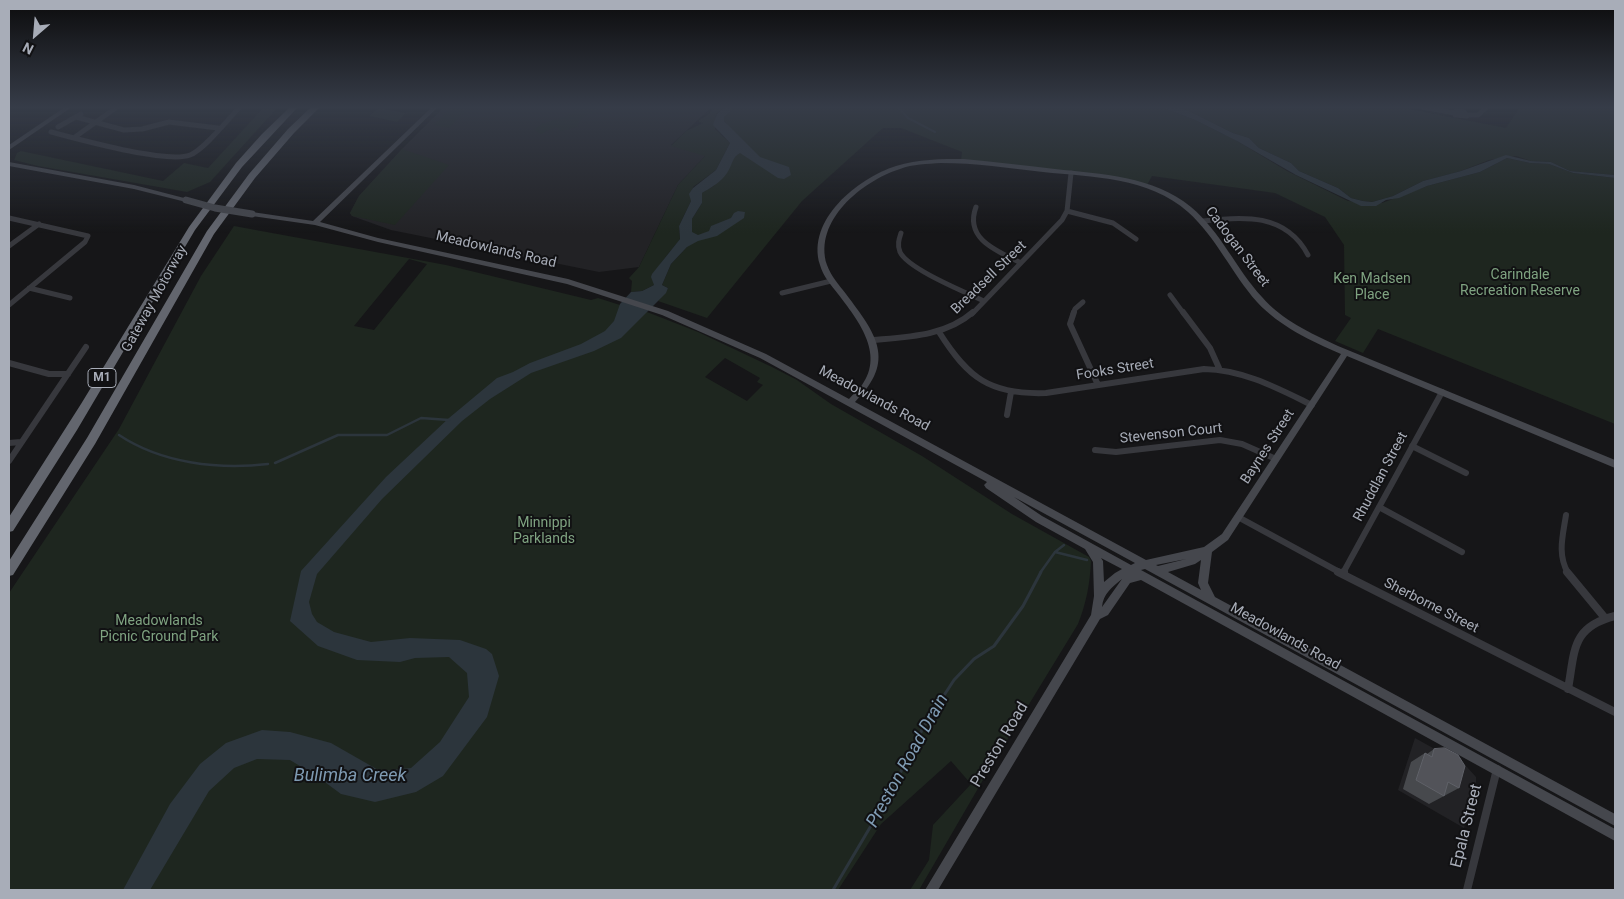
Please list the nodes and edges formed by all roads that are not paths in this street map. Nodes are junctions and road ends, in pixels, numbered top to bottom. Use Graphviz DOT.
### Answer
graph roads {
  1 [pos="126,149"];
  2 [pos="198,149"];
  3 [pos="254,149"];
  4 [pos="275,149"];
  5 [pos="392,149"];
  6 [pos="9,164"];
  7 [pos="1071,173"];
  8 [pos="976,207"];
  9 [pos="1067,211"];
  10 [pos="9,218"];
  11 [pos="1203,221"];
  12 [pos="315,223"];
  13 [pos="39,224"];
  14 [pos="901,234"];
  15 [pos="1136,239"];
  16 [pos="9,246"];
  17 [pos="1308,254"];
  18 [pos="1021,263"];
  19 [pos="831,281"];
  20 [pos="29,288"];
  21 [pos="782,293"];
  22 [pos="1170,295"];
  23 [pos="70,298"];
  24 [pos="984,301"];
  25 [pos="1083,302"];
  26 [pos="9,304"];
  27 [pos="939,332"];
  28 [pos="873,340"];
  29 [pos="86,347"];
  30 [pos="1346,352"];
  31 [pos="9,364"];
  32 [pos="1219,368"];
  33 [pos="68,374"];
  34 [pos="1098,385"];
  35 [pos="1011,392"];
  36 [pos="1442,392"];
  37 [pos="850,403"];
  38 [pos="1312,405"];
  39 [pos="1006,415"];
  40 [pos="21,442"];
  41 [pos="9,443"];
  42 [pos="1412,446"];
  43 [pos="1095,450"];
  44 [pos="946,455"];
  45 [pos="1276,459"];
  46 [pos="9,461"];
  47 [pos="1615,464"];
  48 [pos="1466,472"];
  49 [pos="1379,507"];
  50 [pos="1566,515"];
  51 [pos="1238,517"];
  52 [pos="9,527"];
  53 [pos="1085,544"];
  54 [pos="1207,550"];
  55 [pos="1462,552"];
  56 [pos="1129,568"];
  57 [pos="1143,570"];
  58 [pos="9,571"];
  59 [pos="1157,571"];
  60 [pos="1343,574"];
  61 [pos="1099,595"];
  62 [pos="1212,601"];
  63 [pos="1096,616"];
  64 [pos="1615,616"];
  65 [pos="1605,618"];
  66 [pos="1568,689"];
  67 [pos="1615,712"];
  68 [pos="1496,769"];
  69 [pos="1615,820"];
  70 [pos="1615,835"];
  71 [pos="931,890"];
  72 [pos="1467,890"];
  1 -- 2 [label="street"];
  3 -- 52 [label="highway, Gateway Motorway / M1"];
  4 -- 58 [label="highway, Gateway Motorway / M1"];
  5 -- 12 [label="main road"];
  6 -- 12 [label="main road, Meadowlands Road, bridge"];
  7 -- 9 [label="street"];
  7 -- 11 [label="main road, Cadogan Street"];
  7 -- 19 [label="main road, Cadogan Street"];
  8 -- 18 [label="street"];
  9 -- 15 [label="street"];
  9 -- 18 [label="street, Breadsell Street"];
  10 -- 13 [label="street"];
  11 -- 17 [label="street"];
  11 -- 30 [label="main road, Cadogan Street"];
  12 -- 37 [label="main road, Meadowlands Road"];
  13 -- 16 [label="street"];
  13 -- 20 [label="street"];
  14 -- 24 [label="street"];
  18 -- 24 [label="street, Breadsell Street"];
  19 -- 21 [label="street"];
  19 -- 28 [label="main road, Cadogan Street"];
  20 -- 23 [label="street"];
  20 -- 26 [label="street"];
  22 -- 32 [label="street"];
  24 -- 27 [label="street, Breadsell Street"];
  25 -- 34 [label="street"];
  27 -- 28 [label="street, Breadsell Street"];
  27 -- 35 [label="street, Fooks Street"];
  28 -- 37 [label="main road, Cadogan Street"];
  29 -- 33 [label="street"];
  30 -- 36 [label="main road, Cadogan Street"];
  30 -- 38 [label="main road, Baynes Street"];
  31 -- 33 [label="street"];
  32 -- 34 [label="street, Fooks Street"];
  32 -- 38 [label="street, Fooks Street"];
  33 -- 40 [label="street"];
  34 -- 35 [label="street, Fooks Street"];
  35 -- 39 [label="street"];
  36 -- 42 [label="street, Rhuddlan Street"];
  36 -- 47 [label="main road, Cadogan Street"];
  37 -- 44 [label="main road, Meadowlands Road"];
  38 -- 45 [label="main road, Baynes Street"];
  40 -- 41 [label="street"];
  40 -- 46 [label="street"];
  42 -- 48 [label="street"];
  42 -- 49 [label="street, Rhuddlan Street"];
  43 -- 45 [label="street, Stevenson Court"];
  44 -- 53 [label="main road, Meadowlands Road"];
  44 -- 57 [label="main road, Meadowlands Road"];
  45 -- 51 [label="main road, Baynes Street"];
  49 -- 55 [label="street"];
  49 -- 60 [label="street, Rhuddlan Street"];
  50 -- 65 [label="street"];
  51 -- 54 [label="main road, Baynes Street"];
  51 -- 60 [label="street, Sherborne Street"];
  53 -- 56 [label="main road, Meadowlands Road"];
  53 -- 61 [label="main road, Preston Road"];
  54 -- 57 [label="main road, Baynes Street"];
  54 -- 59 [label="main road, Baynes Street"];
  54 -- 62 [label="main road"];
  56 -- 57 [label="main road, Meadowlands Road"];
  56 -- 61 [label="main road"];
  57 -- 59 [label="main road, Baynes Street"];
  57 -- 63 [label="main road, Preston Road"];
  57 -- 68 [label="main road, Meadowlands Road"];
  59 -- 62 [label="main road, Meadowlands Road"];
  60 -- 66 [label="street, Sherborne Street"];
  61 -- 63 [label="main road, Preston Road"];
  62 -- 69 [label="main road, Meadowlands Road"];
  63 -- 71 [label="street, Preston Road"];
  64 -- 65 [label="street"];
  65 -- 66 [label="street"];
  66 -- 67 [label="street, Sherborne Street"];
  68 -- 70 [label="main road, Meadowlands Road"];
  68 -- 72 [label="street, Epala Street"];
}
